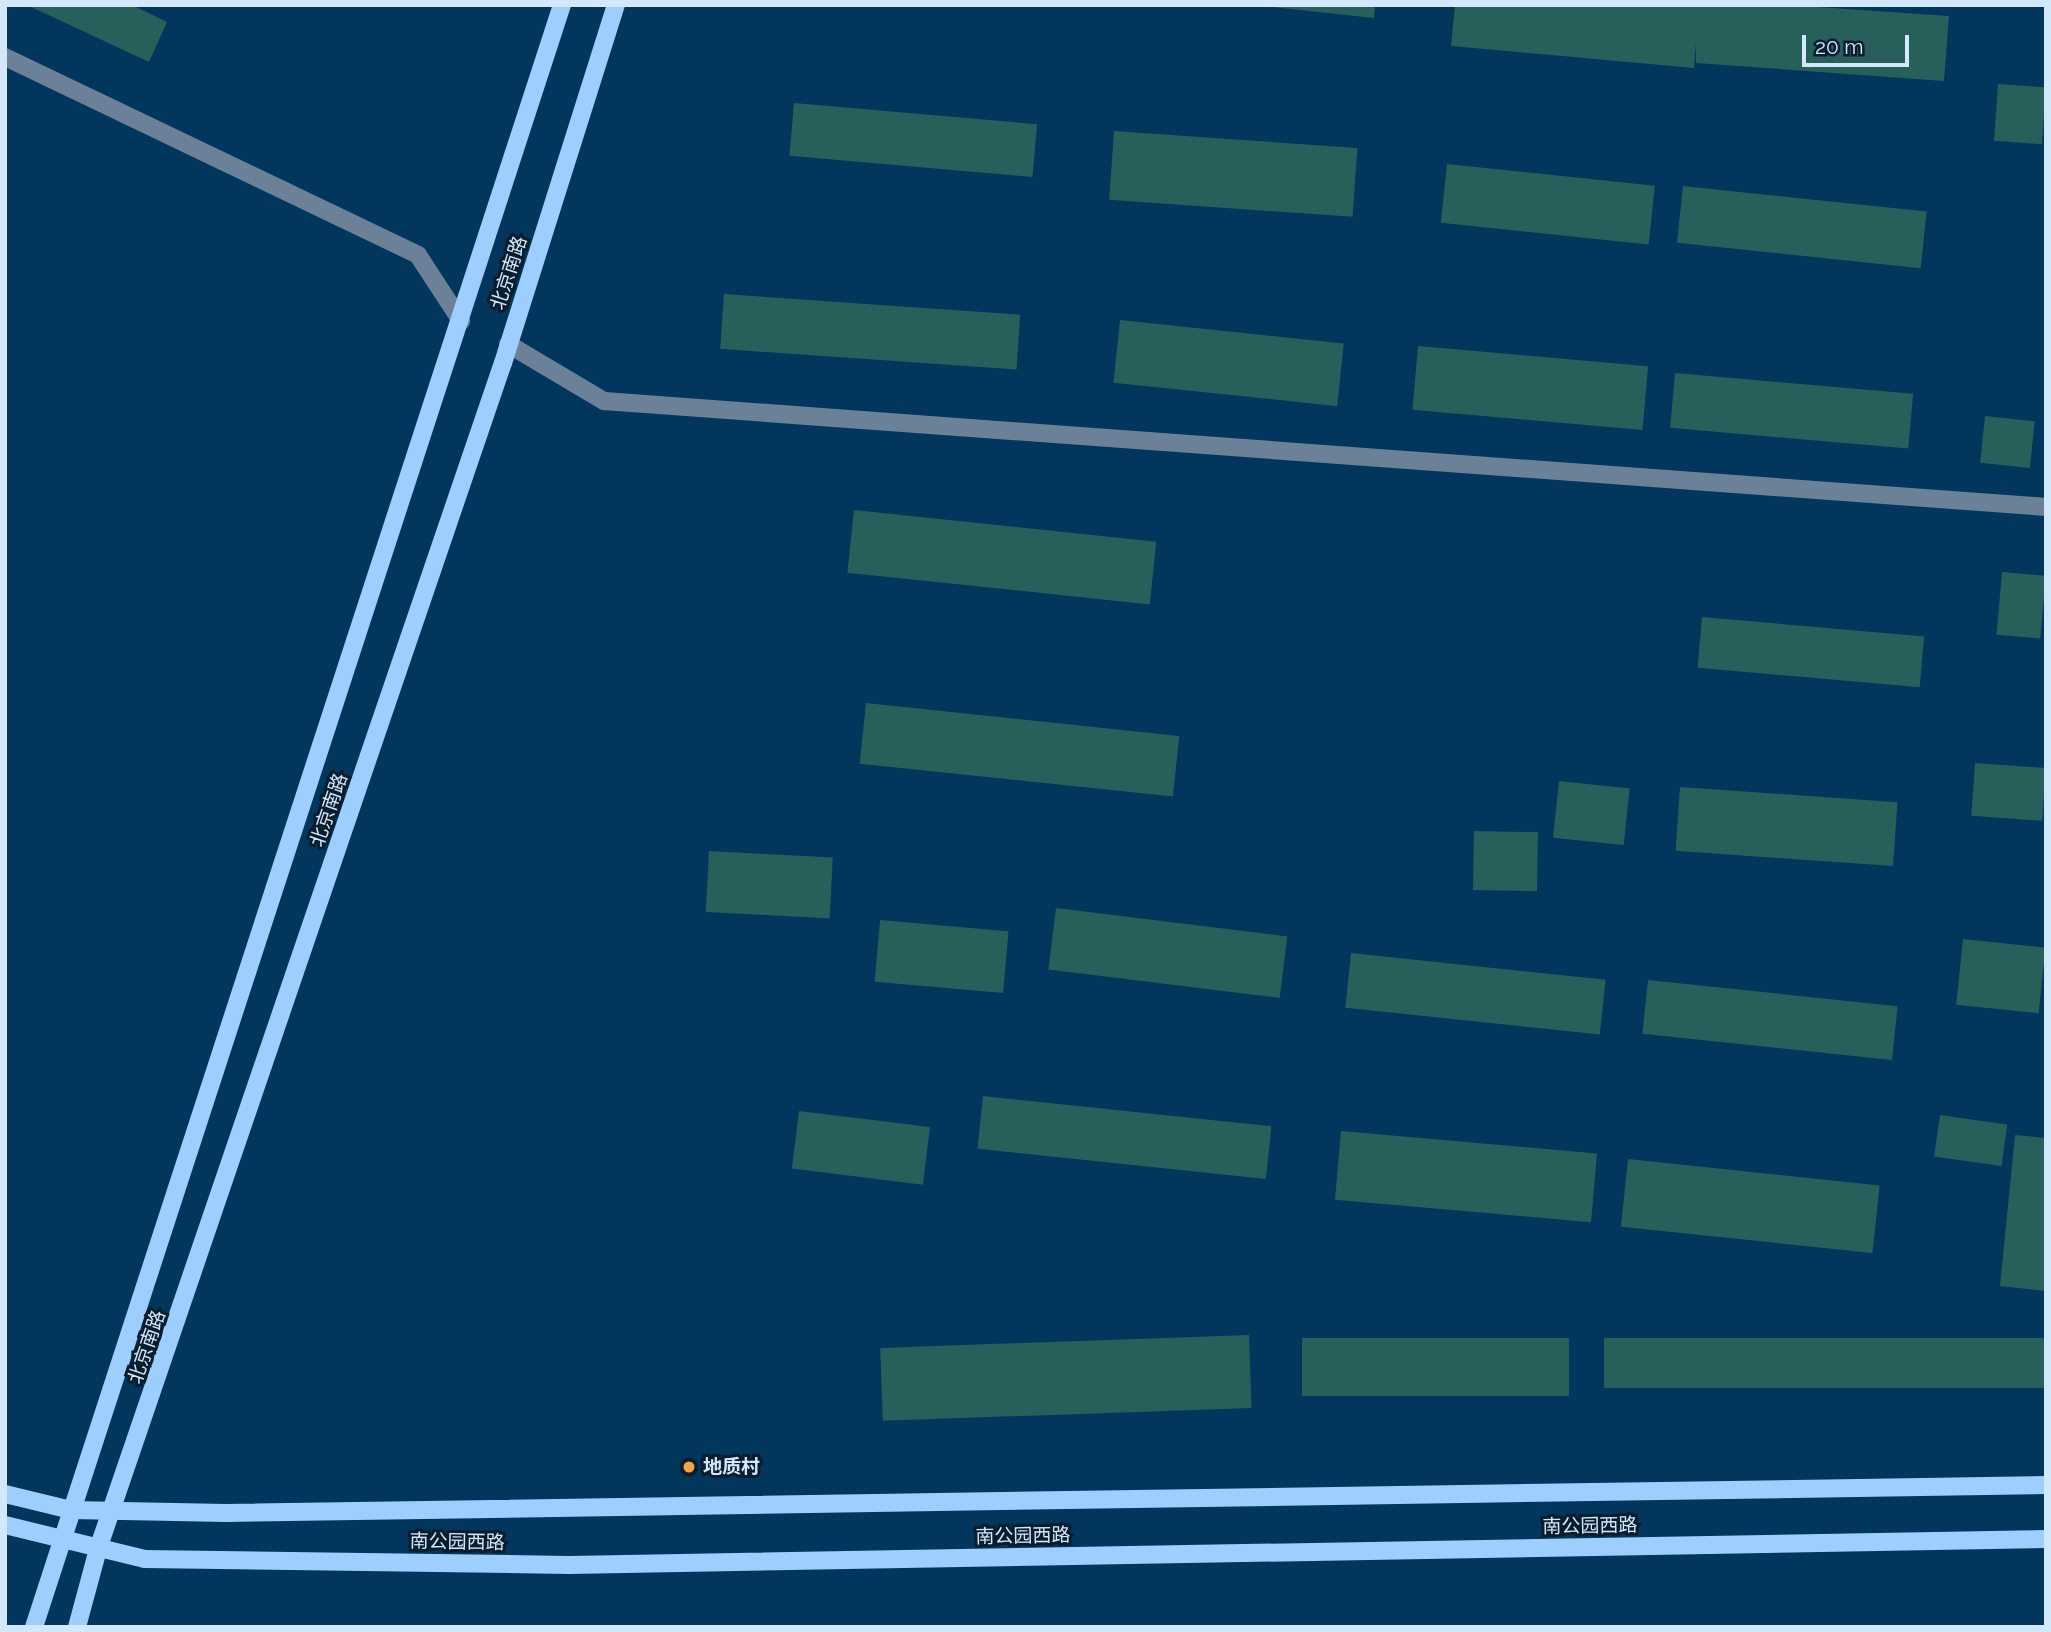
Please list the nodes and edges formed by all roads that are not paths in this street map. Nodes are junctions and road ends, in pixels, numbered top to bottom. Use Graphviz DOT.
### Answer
graph roads {
  1 [pos="562,5"];
  2 [pos="616,5"];
  3 [pos="5,57"];
  4 [pos="461,321"];
  5 [pos="508,344"];
  6 [pos="2046,507"];
  7 [pos="2046,1485"];
  8 [pos="5,1494"];
  9 [pos="71,1510"];
  10 [pos="111,1513"];
  11 [pos="5,1525"];
  12 [pos="2046,1539"];
  13 [pos="60,1540"];
  14 [pos="98,1549"];
  15 [pos="34,1627"];
  16 [pos="77,1627"];
  1 -- 4 [label="main road, 北京南路"];
  2 -- 5 [label="main road, 北京南路"];
  3 -- 4 [label="street"];
  4 -- 9 [label="main road, 北京南路"];
  5 -- 6 [label="street"];
  5 -- 10 [label="main road, 北京南路"];
  7 -- 10 [label="main road, 南公园西路"];
  8 -- 9 [label="main road, 南公园西路"];
  9 -- 10 [label="main road, 南公园西路"];
  9 -- 13 [label="main road, 北京南路"];
  10 -- 14 [label="main road, 北京南路"];
  11 -- 13 [label="main road, 南公园西路"];
  12 -- 14 [label="main road, 南公园西路"];
  13 -- 14 [label="main road, 南公园西路"];
  13 -- 15 [label="main road, 北京南路"];
  14 -- 16 [label="main road, 北京南路"];
}
